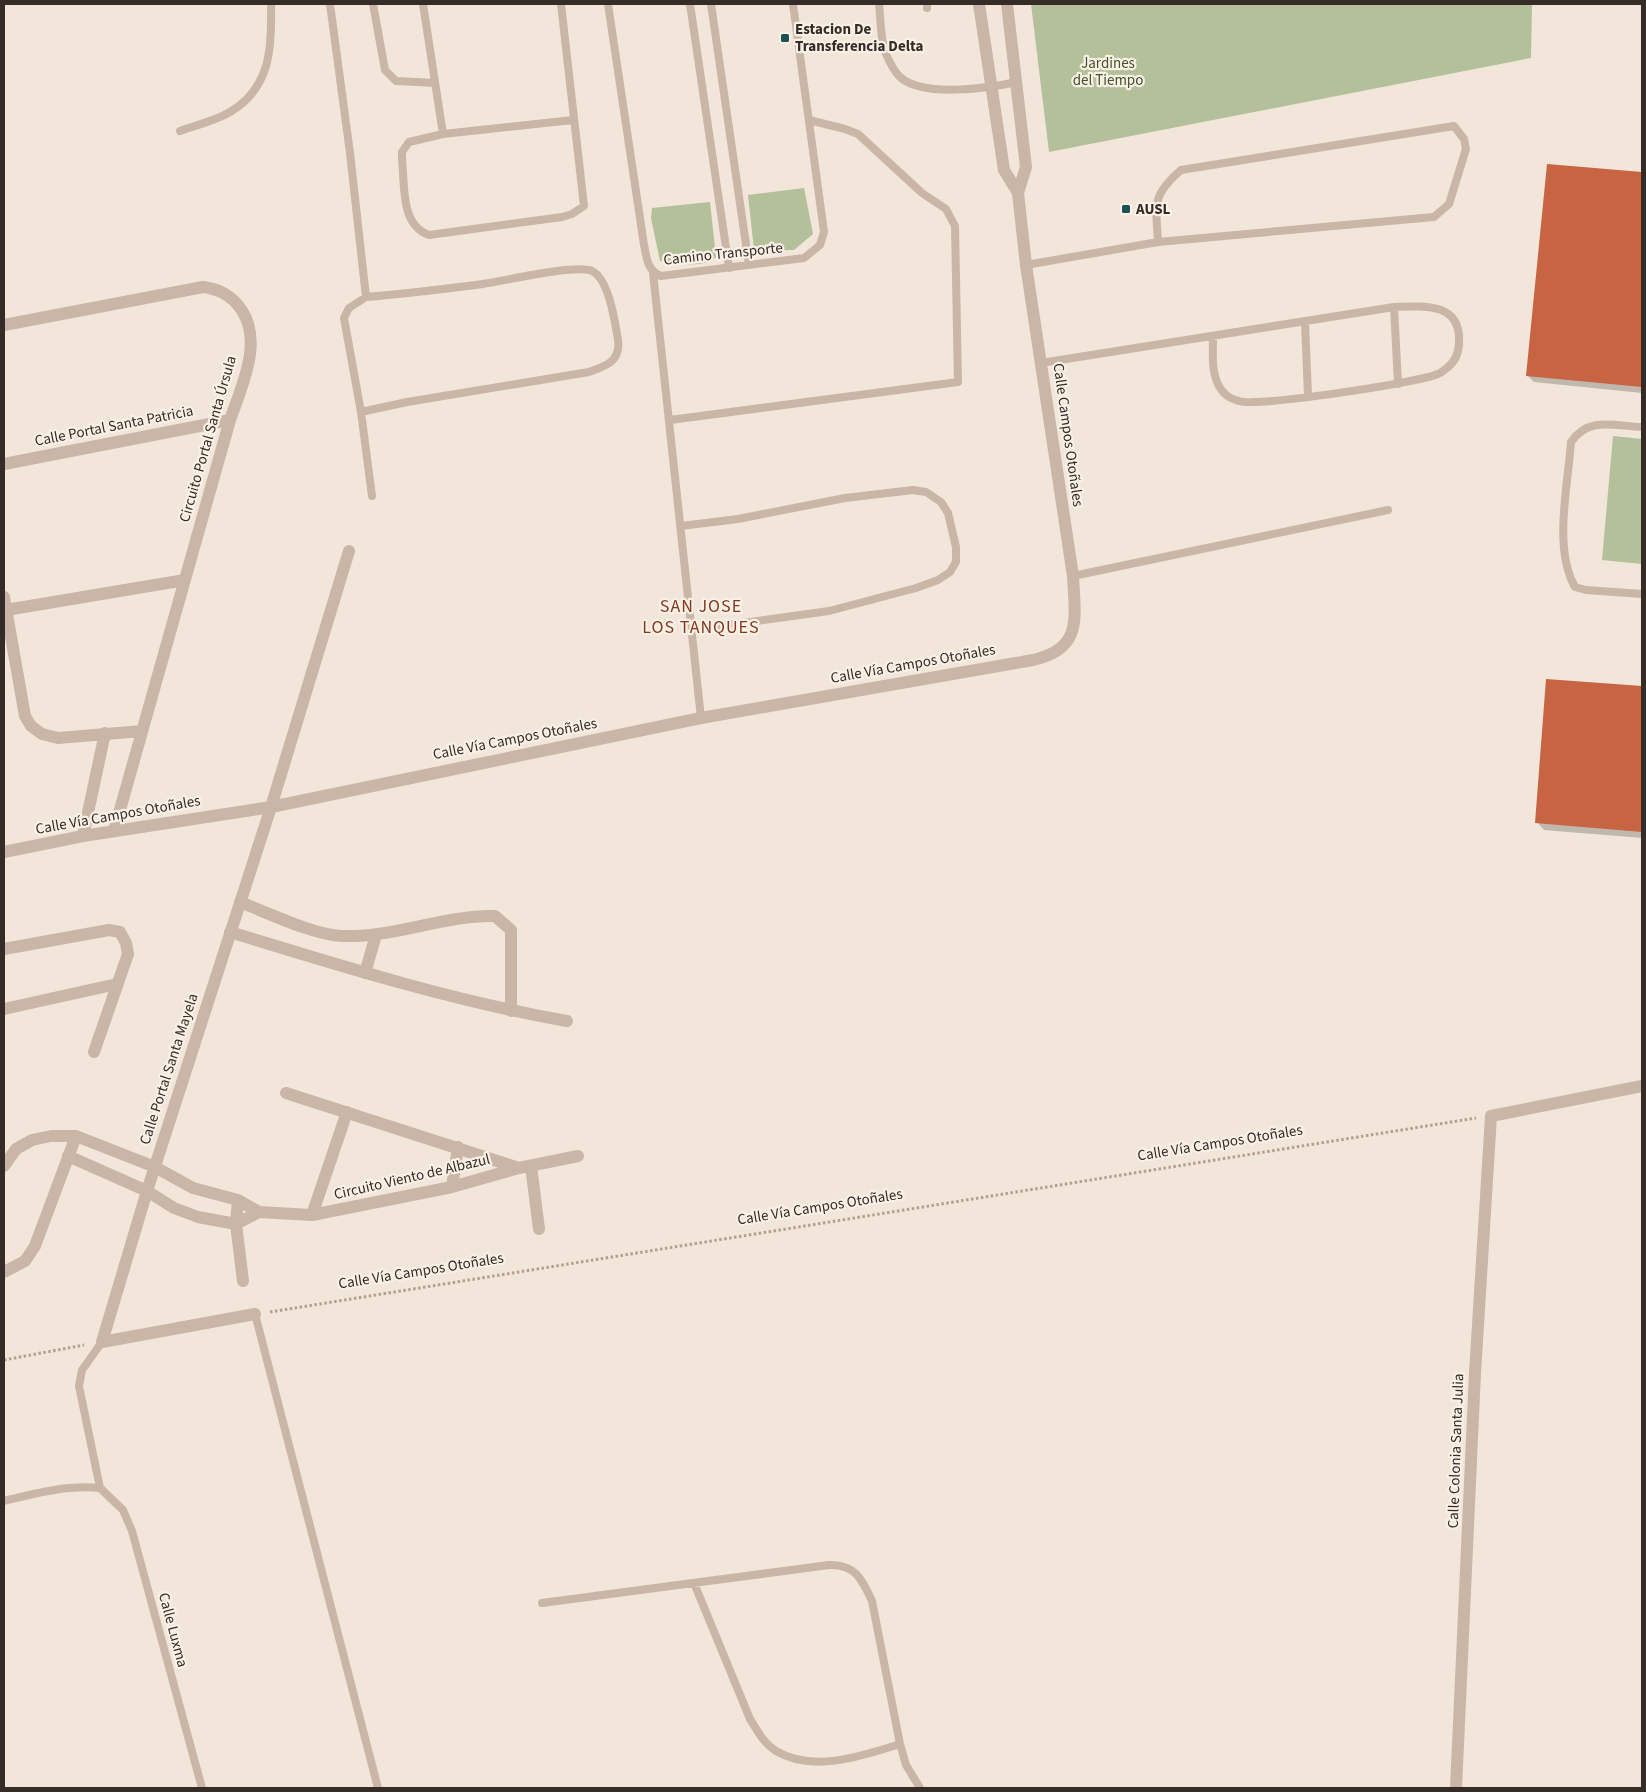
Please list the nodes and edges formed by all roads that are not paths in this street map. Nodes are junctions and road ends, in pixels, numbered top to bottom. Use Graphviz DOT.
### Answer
graph roads {
  1 [pos="271,4"];
  2 [pos="330,4"];
  3 [pos="372,4"];
  4 [pos="423,4"];
  5 [pos="561,4"];
  6 [pos="608,4"];
  7 [pos="690,4"];
  8 [pos="711,4"];
  9 [pos="793,4"];
  10 [pos="879,4"];
  11 [pos="979,4"];
  12 [pos="1007,4"];
  13 [pos="1018,82"];
  14 [pos="435,83"];
  15 [pos="991,87"];
  16 [pos="573,120"];
  17 [pos="809,120"];
  18 [pos="180,131"];
  19 [pos="442,134"];
  20 [pos="1018,193"];
  21 [pos="1158,242"];
  22 [pos="749,265"];
  23 [pos="1026,265"];
  24 [pos="728,268"];
  25 [pos="653,273"];
  26 [pos="366,297"];
  27 [pos="1394,307"];
  28 [pos="1305,322"];
  29 [pos="4,325"];
  30 [pos="1213,336"];
  31 [pos="1041,363"];
  32 [pos="1398,384"];
  33 [pos="1308,396"];
  34 [pos="361,412"];
  35 [pos="230,420"];
  36 [pos="670,420"];
  37 [pos="1642,427"];
  38 [pos="4,464"];
  39 [pos="372,496"];
  40 [pos="1388,510"];
  41 [pos="681,526"];
  42 [pos="349,551"];
  43 [pos="1073,576"];
  44 [pos="184,580"];
  45 [pos="1642,594"];
  46 [pos="4,597"];
  47 [pos="6,610"];
  48 [pos="692,630"];
  49 [pos="1033,660"];
  50 [pos="700,718"];
  51 [pos="142,731"];
  52 [pos="105,732"];
  53 [pos="271,807"];
  54 [pos="114,832"];
  55 [pos="83,836"];
  56 [pos="4,852"];
  57 [pos="240,902"];
  58 [pos="230,932"];
  59 [pos="376,935"];
  60 [pos="4,949"];
  61 [pos="364,972"];
  62 [pos="117,984"];
  63 [pos="4,1009"];
  64 [pos="511,1011"];
  65 [pos="567,1021"];
  66 [pos="94,1052"];
  67 [pos="1642,1086"];
  68 [pos="286,1093"];
  69 [pos="347,1112"];
  70 [pos="76,1136"];
  71 [pos="458,1147"];
  72 [pos="68,1156"];
  73 [pos="578,1156"];
  74 [pos="4,1166"];
  75 [pos="155,1166"];
  76 [pos="525,1167"];
  77 [pos="452,1187"];
  78 [pos="147,1191"];
  79 [pos="238,1200"];
  80 [pos="259,1212"];
  81 [pos="312,1216"];
  82 [pos="236,1224"];
  83 [pos="539,1229"];
  84 [pos="4,1272"];
  85 [pos="243,1282"];
  86 [pos="255,1314"];
  87 [pos="102,1342"];
  88 [pos="100,1488"];
  89 [pos="4,1501"];
  90 [pos="694,1583"];
  91 [pos="542,1604"];
  92 [pos="900,1744"];
  93 [pos="202,1788"];
  94 [pos="378,1788"];
  95 [pos="920,1788"];
  96 [pos="1456,1788"];
  1 -- 18 [label="lane"];
  2 -- 26 [label="lane"];
  3 -- 14 [label="lane"];
  4 -- 14 [label="lane"];
  5 -- 16 [label="lane"];
  6 -- 25 [label="lane, Camino Transporte"];
  7 -- 24 [label="lane"];
  8 -- 22 [label="lane"];
  9 -- 17 [label="lane, Camino Transporte"];
  10 -- 15 [label="lane"];
  11 -- 15 [label="street, Calle Campos Otoñales"];
  12 -- 13 [label="street, Calle Campos Otoñales"];
  13 -- 15 [label="lane"];
  13 -- 20 [label="street, Calle Campos Otoñales"];
  14 -- 19 [label="lane"];
  15 -- 20 [label="street, Calle Campos Otoñales"];
  16 -- 19 [label="lane"];
  16 -- 19 [label="lane"];
  17 -- 22 [label="lane, Camino Transporte"];
  17 -- 36 [label="lane"];
  20 -- 23 [label="street, Calle Campos Otoñales"];
  21 -- 21 [label="lane"];
  21 -- 23 [label="lane"];
  22 -- 24 [label="lane, Camino Transporte"];
  23 -- 31 [label="street, Calle Campos Otoñales"];
  24 -- 25 [label="lane, Camino Transporte"];
  25 -- 36 [label="lane"];
  26 -- 34 [label="lane"];
  26 -- 34 [label="lane"];
  27 -- 28 [label="lane"];
  27 -- 32 [label="lane"];
  27 -- 32 [label="lane"];
  28 -- 30 [label="lane"];
  28 -- 33 [label="lane"];
  29 -- 35 [label="street, Circuito Portal Santa Úrsula"];
  30 -- 31 [label="lane"];
  30 -- 33 [label="lane"];
  31 -- 43 [label="street, Calle Campos Otoñales"];
  32 -- 33 [label="lane"];
  34 -- 39 [label="lane"];
  35 -- 38 [label="street, Calle Portal Santa Patricia"];
  35 -- 44 [label="street, Circuito Portal Santa Úrsula"];
  36 -- 41 [label="lane"];
  37 -- 45 [label="lane"];
  40 -- 43 [label="lane"];
  41 -- 48 [label="lane"];
  41 -- 48 [label="lane"];
  42 -- 53 [label="street, Calle Portal Santa Mayela"];
  43 -- 49 [label="street, Calle Campos Otoñales"];
  44 -- 47 [label="street"];
  44 -- 51 [label="street, Circuito Portal Santa Úrsula"];
  46 -- 47 [label="street"];
  47 -- 52 [label="street"];
  48 -- 50 [label="lane"];
  49 -- 50 [label="street, Calle Vía Campos Otoñales"];
  50 -- 53 [label="street, Calle Vía Campos Otoñales"];
  51 -- 52 [label="street"];
  51 -- 54 [label="street, Circuito Portal Santa Úrsula"];
  52 -- 55 [label="street"];
  53 -- 54 [label="street, Calle Vía Campos Otoñales"];
  53 -- 57 [label="street, Calle Portal Santa Mayela"];
  54 -- 55 [label="street, Calle Vía Campos Otoñales"];
  55 -- 56 [label="street, Calle Vía Campos Otoñales"];
  57 -- 58 [label="street, Calle Portal Santa Mayela"];
  57 -- 59 [label="street"];
  58 -- 61 [label="street"];
  58 -- 75 [label="street, Calle Portal Santa Mayela"];
  59 -- 61 [label="street"];
  59 -- 64 [label="street"];
  60 -- 62 [label="street"];
  61 -- 64 [label="street"];
  62 -- 63 [label="street"];
  62 -- 66 [label="street"];
  64 -- 65 [label="street"];
  67 -- 96 [label="street, Calle Colonia Santa Julia"];
  68 -- 69 [label="street, Circuito Viento de Albazul"];
  69 -- 71 [label="street, Circuito Viento de Albazul"];
  69 -- 81 [label="street, Circuito Viento de Albazul"];
  70 -- 72 [label="street"];
  70 -- 74 [label="street"];
  70 -- 75 [label="street, Circuito Viento de Albazul"];
  71 -- 76 [label="street, Circuito Viento de Albazul"];
  71 -- 77 [label="street"];
  72 -- 78 [label="street"];
  72 -- 84 [label="street"];
  73 -- 76 [label="street, Circuito Viento de Albazul"];
  75 -- 78 [label="street, Calle Portal Santa Mayela"];
  75 -- 79 [label="street, Circuito Viento de Albazul"];
  76 -- 77 [label="street, Circuito Viento de Albazul"];
  76 -- 83 [label="street"];
  77 -- 81 [label="street, Circuito Viento de Albazul"];
  78 -- 82 [label="street"];
  78 -- 87 [label="street, Calle Portal Santa Mayela"];
  79 -- 80 [label="street, Circuito Viento de Albazul"];
  79 -- 82 [label="street"];
  80 -- 81 [label="street, Circuito Viento de Albazul"];
  80 -- 82 [label="street"];
  82 -- 85 [label="street"];
  86 -- 87 [label="street"];
  86 -- 94 [label="lane"];
  87 -- 88 [label="lane"];
  88 -- 89 [label="lane"];
  88 -- 93 [label="lane, Calle Luxma"];
  90 -- 91 [label="lane"];
  90 -- 92 [label="lane"];
  90 -- 92 [label="lane"];
  92 -- 95 [label="lane"];
}
